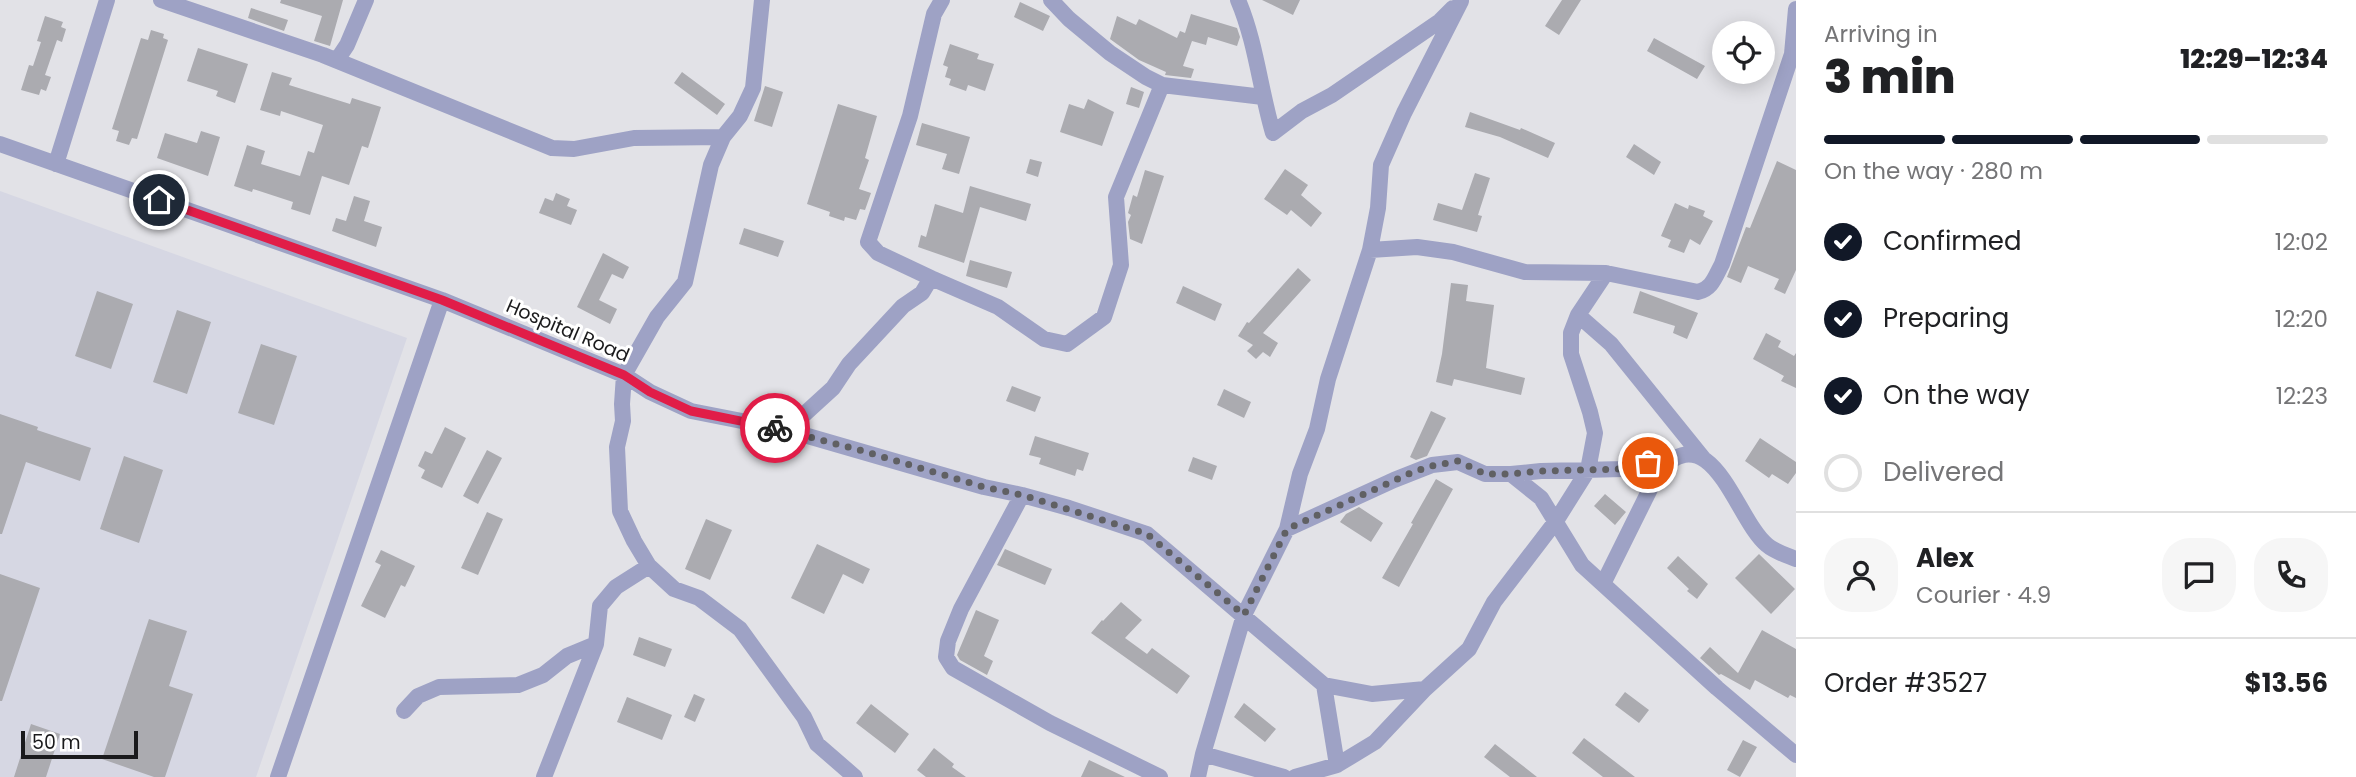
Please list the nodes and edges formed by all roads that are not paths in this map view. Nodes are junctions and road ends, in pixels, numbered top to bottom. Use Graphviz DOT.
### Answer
graph roads {
  1 [pos="107,0"];
  2 [pos="161,0"];
  3 [pos="366,0"];
  4 [pos="762,0"];
  5 [pos="942,0"];
  6 [pos="1051,0"];
  7 [pos="1238,0"];
  8 [pos="1461,1"];
  9 [pos="1796,9"];
  10 [pos="337,60"];
  11 [pos="1162,85"];
  12 [pos="1263,97"];
  13 [pos="723,137"];
  14 [pos="0,144"];
  15 [pos="56,164"];
  16 [pos="1370,250"];
  17 [pos="1606,273"];
  18 [pos="931,278"];
  19 [pos="442,300"];
  20 [pos="1578,315"];
  21 [pos="624,375"];
  22 [pos="787,430"];
  23 [pos="1672,457"];
  24 [pos="1704,460"];
  25 [pos="1588,470"];
  26 [pos="1511,474"];
  27 [pos="1022,495"];
  28 [pos="1556,522"];
  29 [pos="1287,529"];
  30 [pos="1796,559"];
  31 [pos="649,566"];
  32 [pos="1603,584"];
  33 [pos="1244,615"];
  34 [pos="596,644"];
  35 [pos="1324,685"];
  36 [pos="1425,689"];
  37 [pos="404,711"];
  38 [pos="1203,754"];
  39 [pos="1796,755"];
  40 [pos="1337,765"];
  41 [pos="278,777"];
  42 [pos="544,777"];
  43 [pos="855,777"];
  44 [pos="1160,777"];
  45 [pos="1198,777"];
  46 [pos="1284,777"];
  47 [pos="1296,777"];
  1 -- 15 [label="street"];
  2 -- 10 [label="street"];
  3 -- 10 [label="street"];
  4 -- 13 [label="street"];
  5 -- 18 [label="street"];
  6 -- 11 [label="street"];
  7 -- 12 [label="street"];
  8 -- 12 [label="street"];
  8 -- 16 [label="street"];
  9 -- 17 [label="street"];
  10 -- 13 [label="street"];
  11 -- 12 [label="street"];
  11 -- 18 [label="street"];
  13 -- 21 [label="street"];
  14 -- 15 [label="street, Hospital Road"];
  15 -- 19 [label="street, Hospital Road"];
  16 -- 17 [label="street"];
  16 -- 29 [label="street"];
  17 -- 20 [label="street"];
  18 -- 22 [label="street"];
  19 -- 21 [label="street, Hospital Road"];
  19 -- 41 [label="street"];
  20 -- 24 [label="street"];
  20 -- 25 [label="street"];
  21 -- 22 [label="street, Hospital Road"];
  21 -- 31 [label="street"];
  22 -- 27 [label="street, Hospital Road"];
  23 -- 24 [label="street"];
  23 -- 25 [label="street"];
  23 -- 32 [label="street"];
  24 -- 30 [label="street"];
  25 -- 26 [label="street"];
  25 -- 28 [label="street"];
  26 -- 28 [label="street"];
  26 -- 29 [label="street"];
  27 -- 33 [label="street, Hospital Road"];
  27 -- 44 [label="street"];
  28 -- 32 [label="street"];
  28 -- 36 [label="street"];
  29 -- 33 [label="street"];
  31 -- 34 [label="street"];
  31 -- 43 [label="street"];
  32 -- 39 [label="street"];
  33 -- 35 [label="street, Hospital Road"];
  33 -- 38 [label="street"];
  34 -- 37 [label="street"];
  34 -- 42 [label="street"];
  35 -- 36 [label="street"];
  35 -- 40 [label="street"];
  36 -- 40 [label="street"];
  38 -- 45 [label="street"];
  38 -- 46 [label="street"];
  40 -- 47 [label="street"];
}
